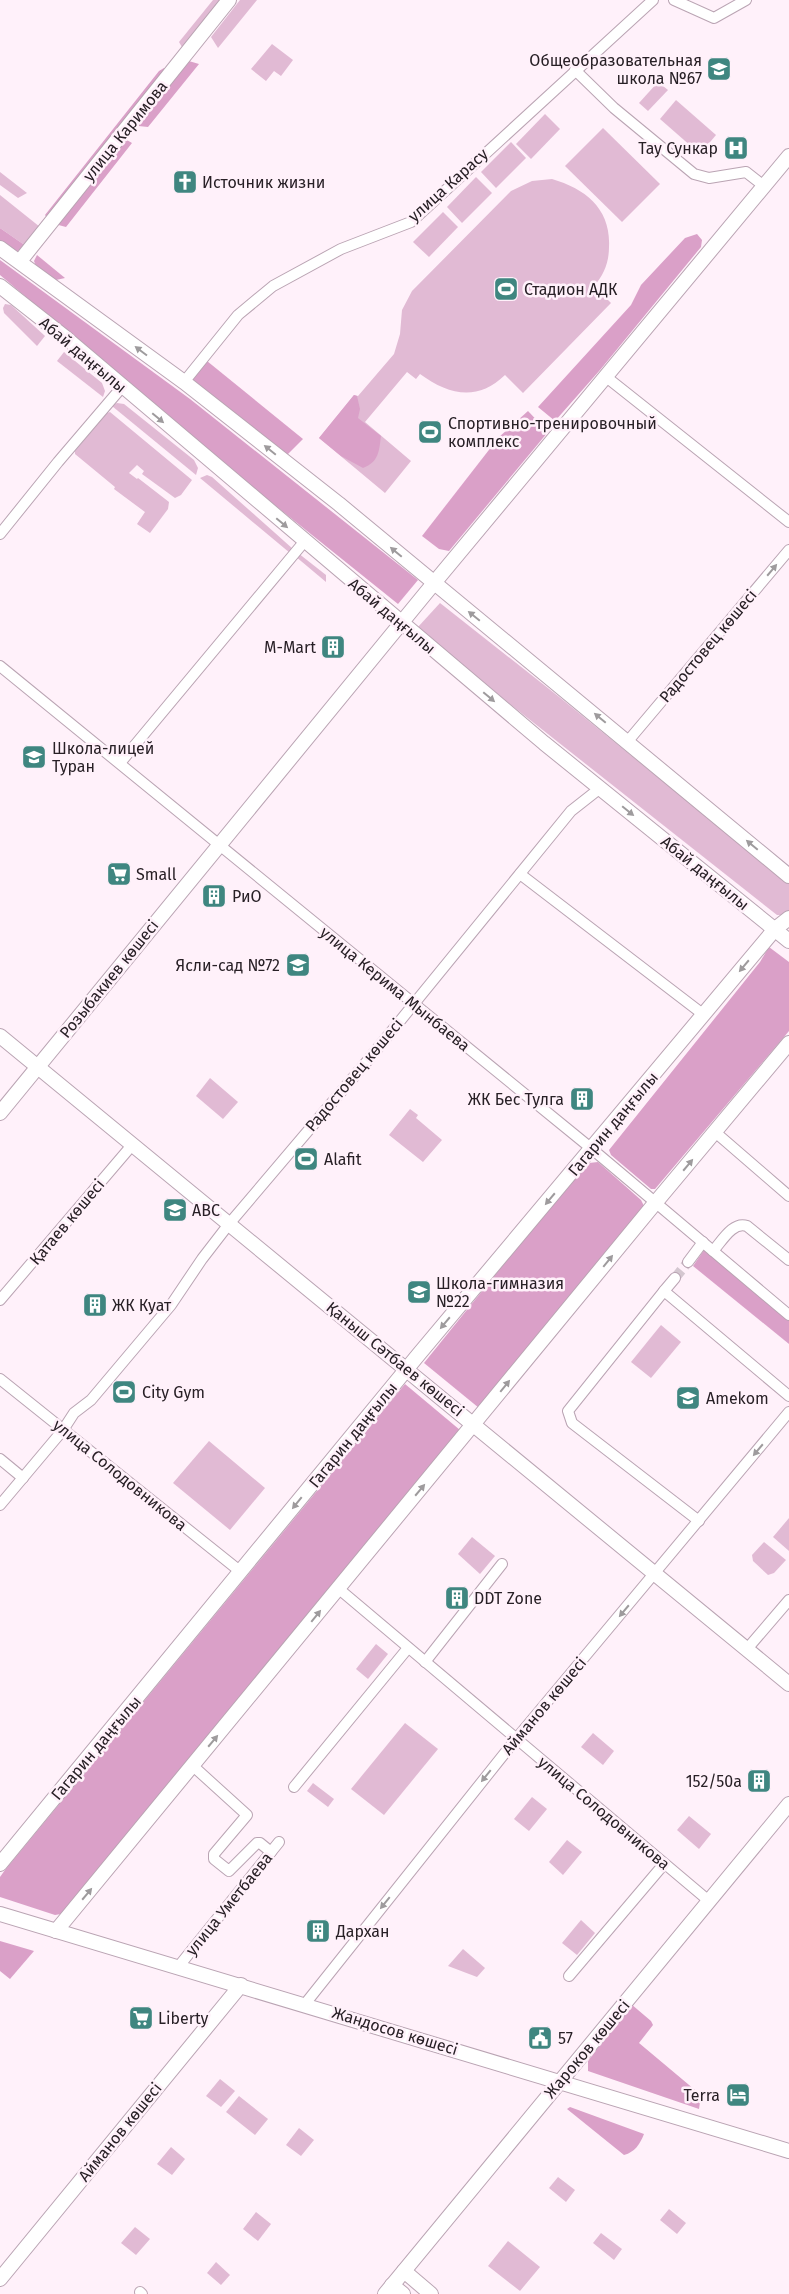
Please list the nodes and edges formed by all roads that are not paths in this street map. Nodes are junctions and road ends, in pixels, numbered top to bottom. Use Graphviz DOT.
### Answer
graph roads {
  1 [pos="229,0"];
  2 [pos="652,0"];
  3 [pos="674,0"];
  4 [pos="746,0"];
  5 [pos="576,70"];
  6 [pos="787,163"];
  7 [pos="764,186"];
  8 [pos="0,248"];
  9 [pos="20,262"];
  10 [pos="0,286"];
  11 [pos="605,376"];
  12 [pos="184,382"];
  13 [pos="122,387"];
  14 [pos="789,522"];
  15 [pos="0,534"];
  16 [pos="304,542"];
  17 [pos="789,550"];
  18 [pos="434,583"];
  19 [pos="401,624"];
  20 [pos="0,666"];
  21 [pos="628,742"];
  22 [pos="120,763"];
  23 [pos="599,789"];
  24 [pos="218,845"];
  25 [pos="520,874"];
  26 [pos="789,876"];
  27 [pos="789,918"];
  28 [pos="775,929"];
  29 [pos="789,941"];
  30 [pos="413,1004"];
  31 [pos="704,1014"];
  32 [pos="0,1036"];
  33 [pos="789,1043"];
  34 [pos="38,1067"];
  35 [pos="0,1113"];
  36 [pos="715,1132"];
  37 [pos="133,1144"];
  38 [pos="592,1149"];
  39 [pos="789,1196"];
  40 [pos="656,1202"];
  41 [pos="229,1224"];
  42 [pos="704,1242"];
  43 [pos="713,1251"];
  44 [pos="789,1260"];
  45 [pos="688,1262"];
  46 [pos="675,1278"];
  47 [pos="664,1291"];
  48 [pos="0,1300"];
  49 [pos="789,1315"];
  50 [pos="407,1369"];
  51 [pos="0,1379"];
  52 [pos="789,1396"];
  53 [pos="789,1412"];
  54 [pos="474,1424"];
  55 [pos="63,1430"];
  56 [pos="0,1459"];
  57 [pos="23,1478"];
  58 [pos="0,1505"];
  59 [pos="699,1521"];
  60 [pos="502,1564"];
  61 [pos="241,1572"];
  62 [pos="655,1574"];
  63 [pos="339,1589"];
  64 [pos="789,1600"];
  65 [pos="408,1648"];
  66 [pos="747,1649"];
  67 [pos="425,1662"];
  68 [pos="789,1684"];
  69 [pos="516,1738"];
  70 [pos="193,1766"];
  71 [pos="294,1787"];
  72 [pos="789,1804"];
  73 [pos="279,1842"];
  74 [pos="271,1852"];
  75 [pos="0,1864"];
  76 [pos="664,1864"];
  77 [pos="709,1901"];
  78 [pos="0,1914"];
  79 [pos="56,1931"];
  80 [pos="179,1966"];
  81 [pos="569,1976"];
  82 [pos="241,1985"];
  83 [pos="305,2004"];
  84 [pos="560,2081"];
  85 [pos="789,2150"];
  86 [pos="404,2271"];
  87 [pos="0,2279"];
  88 [pos="393,2291"];
  89 [pos="431,2294"];
  1 -- 9 [label="main road, улица Каримова"];
  2 -- 5 [label="street, улица Карасу"];
  3 -- 4 [label="street"];
  5 -- 7 [label="street"];
  5 -- 12 [label="street, улица Карасу"];
  6 -- 7 [label="main road"];
  7 -- 11 [label="main road"];
  8 -- 9 [label="main road"];
  12 -- 9 [label="main road, one-way"];
  10 -- 13 [label="main road, Абай даңғылы"];
  11 -- 14 [label="street"];
  11 -- 18 [label="main road"];
  18 -- 12 [label="main road, one-way"];
  13 -- 15 [label="street"];
  13 -- 16 [label="main road, Абай даңғылы, one-way"];
  16 -- 19 [label="main road, Абай даңғылы"];
  16 -- 22 [label="street"];
  21 -- 17 [label="street, Радостовец көшесі, one-way"];
  18 -- 19 [label="main road"];
  21 -- 18 [label="main road, one-way"];
  19 -- 23 [label="main road, Абай даңғылы, one-way"];
  19 -- 24 [label="main road, Розыбакиев көшесі"];
  20 -- 22 [label="street, улица Керима Мынбаева"];
  26 -- 21 [label="main road, one-way"];
  22 -- 24 [label="street, улица Керима Мынбаева"];
  23 -- 25 [label="street, Радостовец көшесі"];
  23 -- 28 [label="main road, Абай даңғылы, one-way"];
  24 -- 30 [label="street, улица Керима Мынбаева"];
  24 -- 34 [label="main road, Розыбакиев көшесі"];
  25 -- 30 [label="street, Радостовец көшесі"];
  25 -- 31 [label="street"];
  27 -- 28 [label="main road, Гагарин даңғылы"];
  28 -- 29 [label="main road, Абай даңғылы"];
  28 -- 31 [label="main road, Гагарин даңғылы, one-way"];
  30 -- 38 [label="street, улица Керима Мынбаева"];
  30 -- 41 [label="street, Радостовец көшесі"];
  31 -- 38 [label="main road, Гагарин даңғылы"];
  32 -- 34 [label="main road, Қаныш Сәтбаев көшесі"];
  33 -- 36 [label="main road"];
  34 -- 35 [label="main road, Розыбакиев көшесі"];
  34 -- 37 [label="main road, Қаныш Сәтбаев көшесі"];
  36 -- 39 [label="street"];
  40 -- 36 [label="main road, one-way"];
  37 -- 41 [label="main road, Қаныш Сәтбаев көшесі"];
  37 -- 48 [label="street, Қатаев көшесі"];
  38 -- 40 [label="street, улица Керима Мынбаева"];
  38 -- 50 [label="main road, Гагарин даңғылы, one-way"];
  40 -- 42 [label="street, улица Керима Мынбаева"];
  54 -- 40 [label="main road, one-way"];
  41 -- 50 [label="main road, Қаныш Сәтбаев көшесі"];
  41 -- 55 [label="street, Радостовец көшесі"];
  42 -- 43 [label="street, улица Керима Мынбаева"];
  42 -- 45 [label="street"];
  43 -- 44 [label="street"];
  43 -- 49 [label="street, улица Керима Мынбаева"];
  46 -- 47 [label="street"];
  47 -- 52 [label="street"];
  47 -- 59 [label="street"];
  50 -- 54 [label="main road, Қаныш Сәтбаев көшесі"];
  50 -- 61 [label="main road, Гагарин даңғылы, one-way"];
  51 -- 55 [label="street, улица Солодовникова"];
  53 -- 59 [label="street, Айманов көшесі, one-way"];
  54 -- 62 [label="main road, Қаныш Сәтбаев көшесі"];
  63 -- 54 [label="main road, one-way"];
  55 -- 57 [label="street, Радостовец көшесі"];
  55 -- 61 [label="street, улица Солодовникова"];
  56 -- 57 [label="street"];
  57 -- 58 [label="street, Радостовец көшесі"];
  59 -- 62 [label="street, Айманов көшесі"];
  60 -- 67 [label="street"];
  61 -- 75 [label="main road, Гагарин даңғылы"];
  62 -- 66 [label="main road, Қаныш Сәтбаев көшесі"];
  62 -- 69 [label="street, Айманов көшесі, one-way"];
  63 -- 65 [label="street, улица Солодовникова"];
  70 -- 63 [label="main road, one-way"];
  64 -- 66 [label="street"];
  65 -- 67 [label="street, улица Солодовникова"];
  65 -- 71 [label="street"];
  66 -- 68 [label="main road, Қаныш Сәтбаев көшесі"];
  67 -- 69 [label="street, улица Солодовникова"];
  69 -- 76 [label="street, улица Солодовникова"];
  69 -- 83 [label="street, Айманов көшесі, one-way"];
  70 -- 74 [label="street"];
  79 -- 70 [label="main road, one-way"];
  72 -- 77 [label="main road, Жароков көшесі"];
  73 -- 74 [label="street, улица Уметбаева"];
  74 -- 80 [label="street, улица Уметбаева"];
  76 -- 77 [label="street, улица Солодовникова"];
  76 -- 81 [label="street"];
  77 -- 84 [label="main road, Жароков көшесі"];
  78 -- 79 [label="main road, Жандосов көшесі"];
  79 -- 80 [label="main road, Жандосов көшесі"];
  80 -- 82 [label="main road, Жандосов көшесі"];
  82 -- 83 [label="main road, Жандосов көшесі"];
  82 -- 87 [label="main road, Айманов көшесі"];
  83 -- 84 [label="main road, Жандосов көшесі"];
  84 -- 85 [label="main road, Жандосов көшесі"];
  84 -- 86 [label="main road, Жароков көшесі"];
  86 -- 88 [label="main road, Жароков көшесі"];
  86 -- 89 [label="main road"];
}
